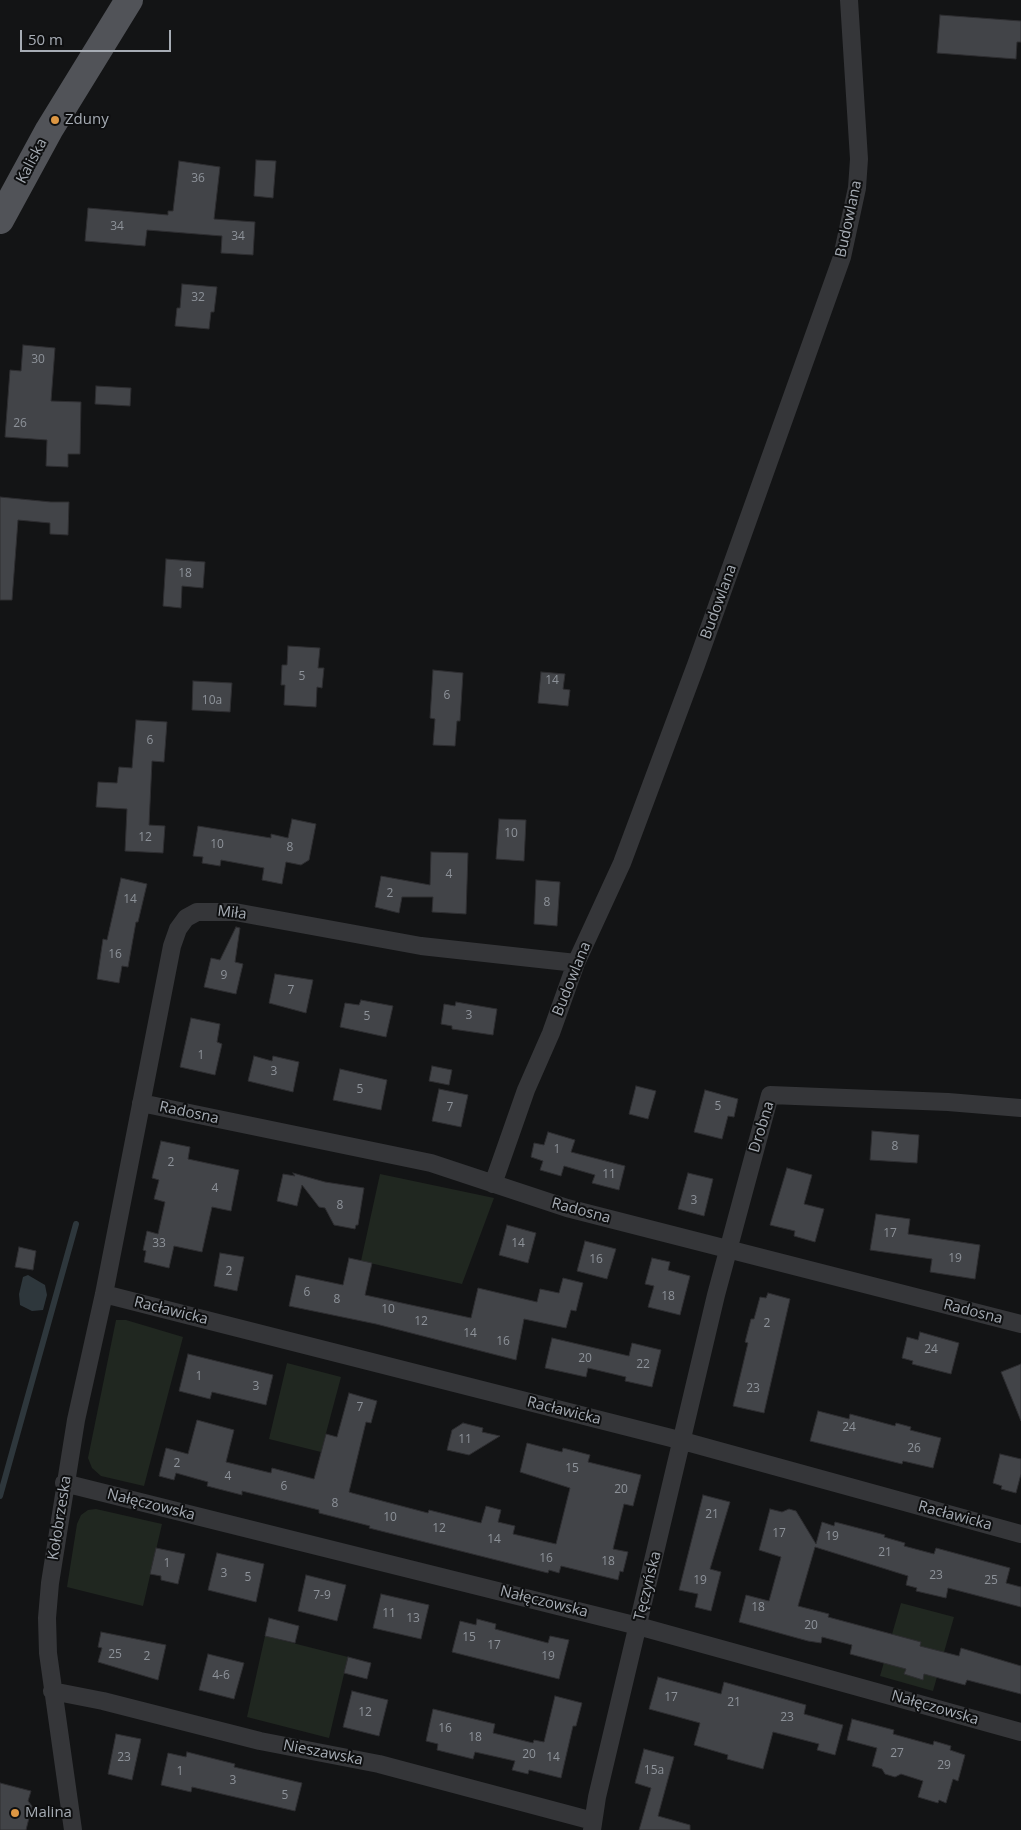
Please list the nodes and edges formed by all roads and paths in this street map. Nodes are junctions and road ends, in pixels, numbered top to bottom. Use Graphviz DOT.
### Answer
graph roads {
  1 [pos="128,0"];
  2 [pos="849,0"];
  3 [pos="0,220"];
  4 [pos="576,963"];
  5 [pos="141,1103"];
  6 [pos="1021,1108"];
  7 [pos="493,1184"];
  8 [pos="120,1210"];
  9 [pos="728,1249"];
  10 [pos="104,1294"];
  11 [pos="1021,1324"];
  12 [pos="706,1343"];
  13 [pos="683,1441"];
  14 [pos="64,1483"];
  15 [pos="1021,1534"];
  16 [pos="638,1626"];
  17 [pos="52,1691"];
  18 [pos="1021,1732"];
  19 [pos="593,1826"];
  20 [pos="73,1830"];
  1 -- 3 [label="main road, Kaliska"];
  2 -- 4 [label="street, Budowlana"];
  4 -- 5 [label="street, Miła"];
  4 -- 7 [label="street, Budowlana"];
  5 -- 7 [label="street, Radosna"];
  5 -- 8 [label="street, Miła"];
  6 -- 9 [label="street, Drobna"];
  7 -- 9 [label="street, Radosna"];
  8 -- 10 [label="street, Kołobrzeska"];
  9 -- 11 [label="street, Radosna"];
  9 -- 12 [label="street, Drobna"];
  10 -- 13 [label="street, Racławicka"];
  10 -- 14 [label="street, Kołobrzeska"];
  12 -- 13 [label="street, Tęczyńska"];
  13 -- 15 [label="street, Racławicka"];
  13 -- 16 [label="street, Tęczyńska"];
  14 -- 16 [label="street, Nałęczowska"];
  14 -- 17 [label="street, Kołobrzeska"];
  16 -- 18 [label="street, Nałęczowska"];
  16 -- 19 [label="street, Tęczyńska"];
  17 -- 19 [label="street, Nieszawska"];
  17 -- 20 [label="street, Kołobrzeska"];
}
